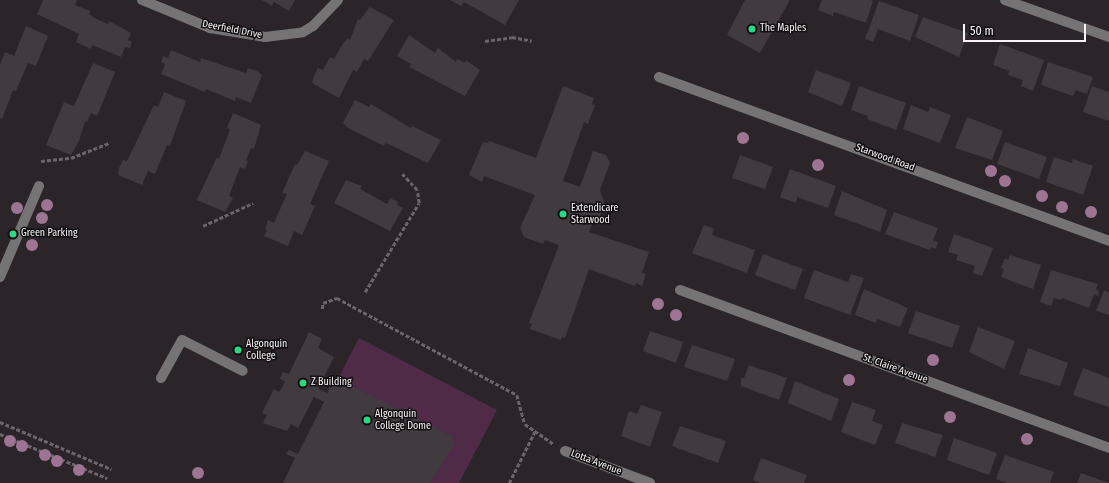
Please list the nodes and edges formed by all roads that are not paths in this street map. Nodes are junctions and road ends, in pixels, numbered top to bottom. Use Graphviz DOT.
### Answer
graph roads {
  1 [pos="142,0"];
  2 [pos="338,0"];
  3 [pos="1005,0"];
  4 [pos="1109,38"];
  5 [pos="660,77"];
  6 [pos="38,186"];
  7 [pos="1109,241"];
  8 [pos="0,277"];
  9 [pos="680,290"];
  10 [pos="243,371"];
  11 [pos="161,378"];
  12 [pos="1109,448"];
  13 [pos="565,451"];
  14 [pos="650,483"];
  1 -- 2 [label="street, Deerfield Drive"];
  3 -- 4 [label="street"];
  5 -- 7 [label="street, Starwood Road"];
  6 -- 8 [label="street"];
  9 -- 12 [label="street, St. Claire Avenue"];
  10 -- 11 [label="street"];
  13 -- 14 [label="street, Lotta Avenue"];
}
